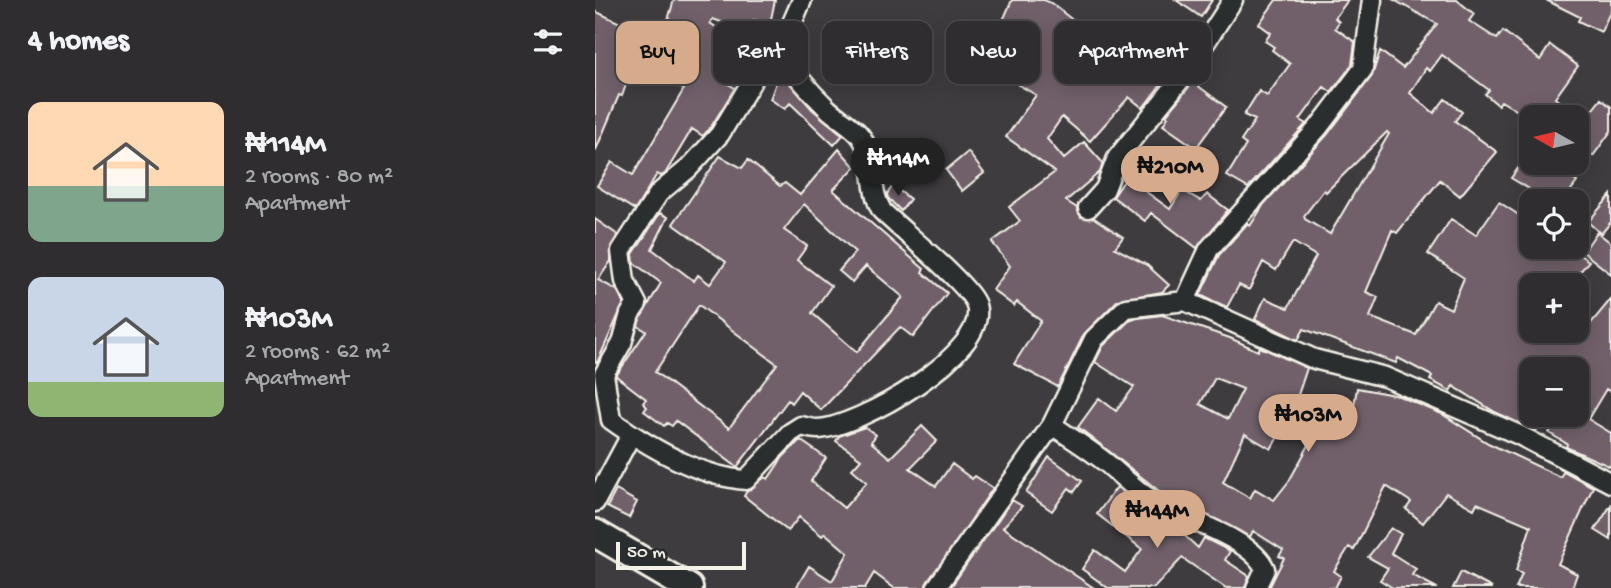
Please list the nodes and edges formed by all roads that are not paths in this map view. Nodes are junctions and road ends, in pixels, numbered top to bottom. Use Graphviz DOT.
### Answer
graph roads {
  1 [pos="802,0"];
  2 [pos="1233,0"];
  3 [pos="1372,0"];
  4 [pos="793,21"];
  5 [pos="749,84"];
  6 [pos="804,84"];
  7 [pos="1088,208"];
  8 [pos="1185,301"];
  9 [pos="1052,425"];
  10 [pos="631,435"];
  11 [pos="1611,483"];
  12 [pos="595,502"];
  13 [pos="595,533"];
  14 [pos="595,554"];
  15 [pos="656,588"];
  16 [pos="689,588"];
  17 [pos="936,588"];
  18 [pos="1256,588"];
  1 -- 4 [label="street"];
  2 -- 7 [label="street"];
  3 -- 8 [label="street"];
  5 -- 10 [label="street"];
  6 -- 10 [label="street"];
  8 -- 9 [label="street"];
  8 -- 11 [label="street"];
  9 -- 17 [label="street"];
  9 -- 18 [label="street"];
  10 -- 12 [label="street"];
  13 -- 16 [label="main road"];
  14 -- 15 [label="main road"];
}
